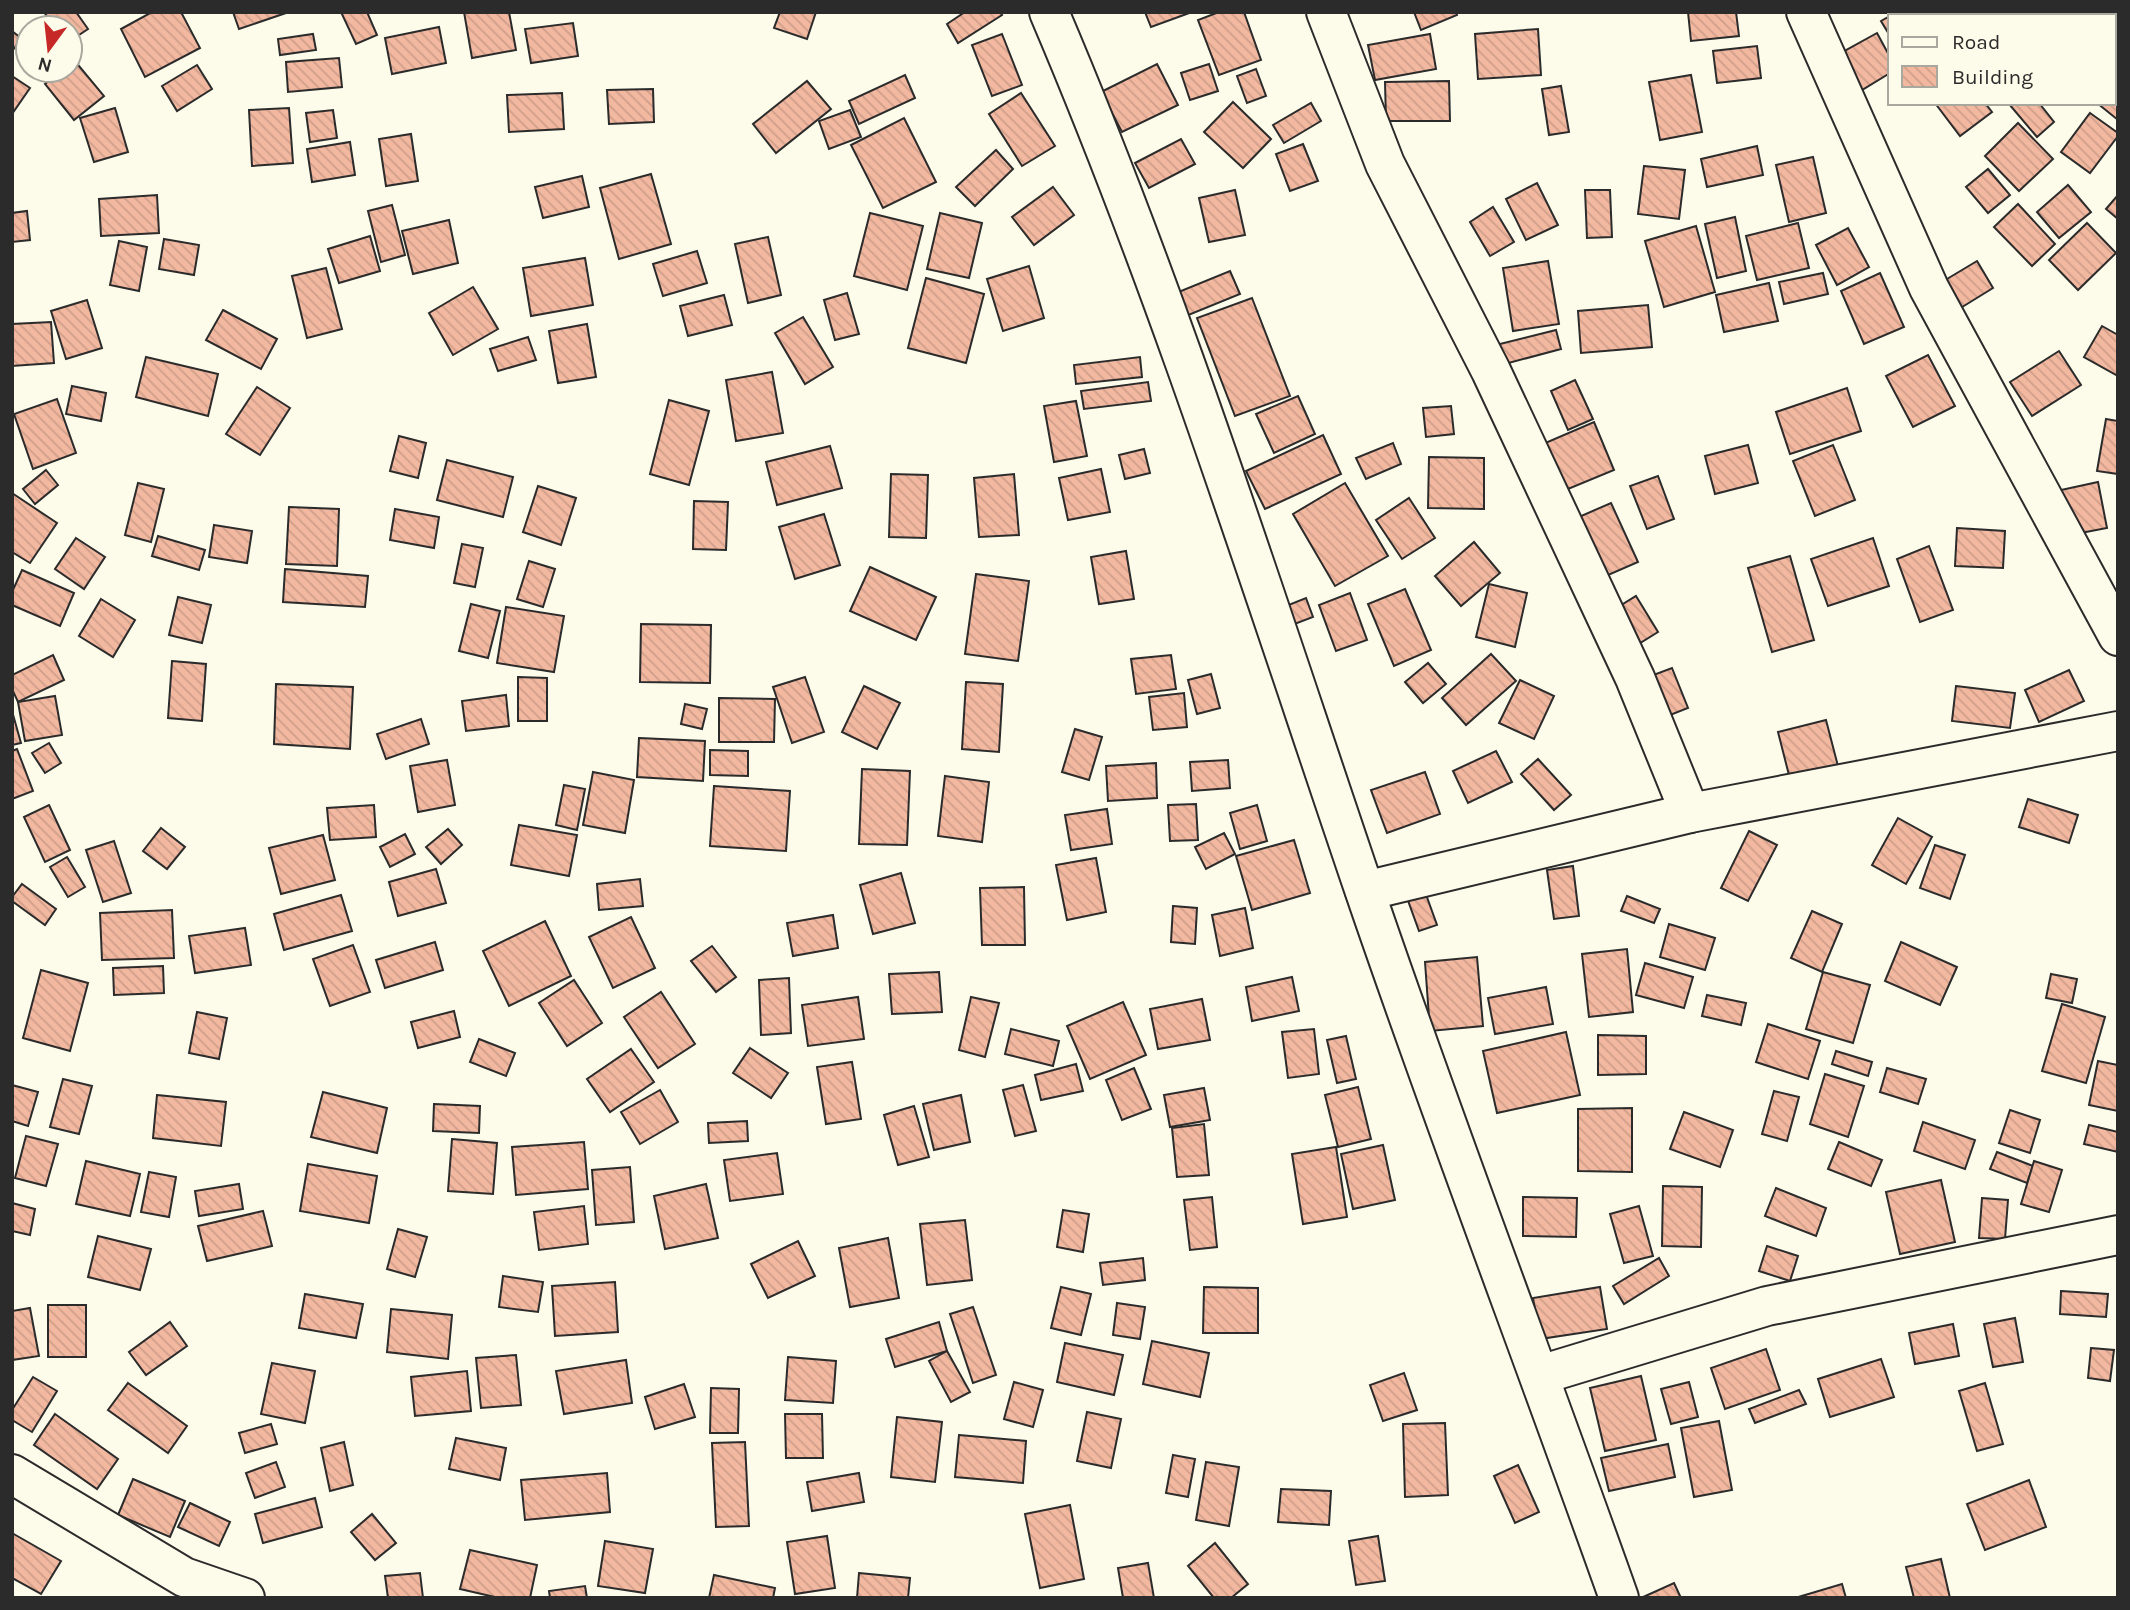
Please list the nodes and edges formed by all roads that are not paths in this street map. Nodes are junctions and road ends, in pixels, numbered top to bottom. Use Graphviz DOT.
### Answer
graph roads {
  1 [pos="1049,12"];
  2 [pos="1326,12"];
  3 [pos="1806,12"];
  4 [pos="2118,636"];
  5 [pos="2118,731"];
  6 [pos="1690,813"];
  7 [pos="1365,891"];
  8 [pos="2118,1235"];
  9 [pos="1540,1375"];
  10 [pos="12,1474"];
  11 [pos="245,1598"];
  12 [pos="1619,1598"];
  1 -- 7 [label="street"];
  2 -- 6 [label="street"];
  3 -- 4 [label="street"];
  5 -- 6 [label="street"];
  6 -- 7 [label="street"];
  7 -- 9 [label="street"];
  8 -- 9 [label="street"];
  9 -- 12 [label="street"];
  10 -- 11 [label="street"];
}
